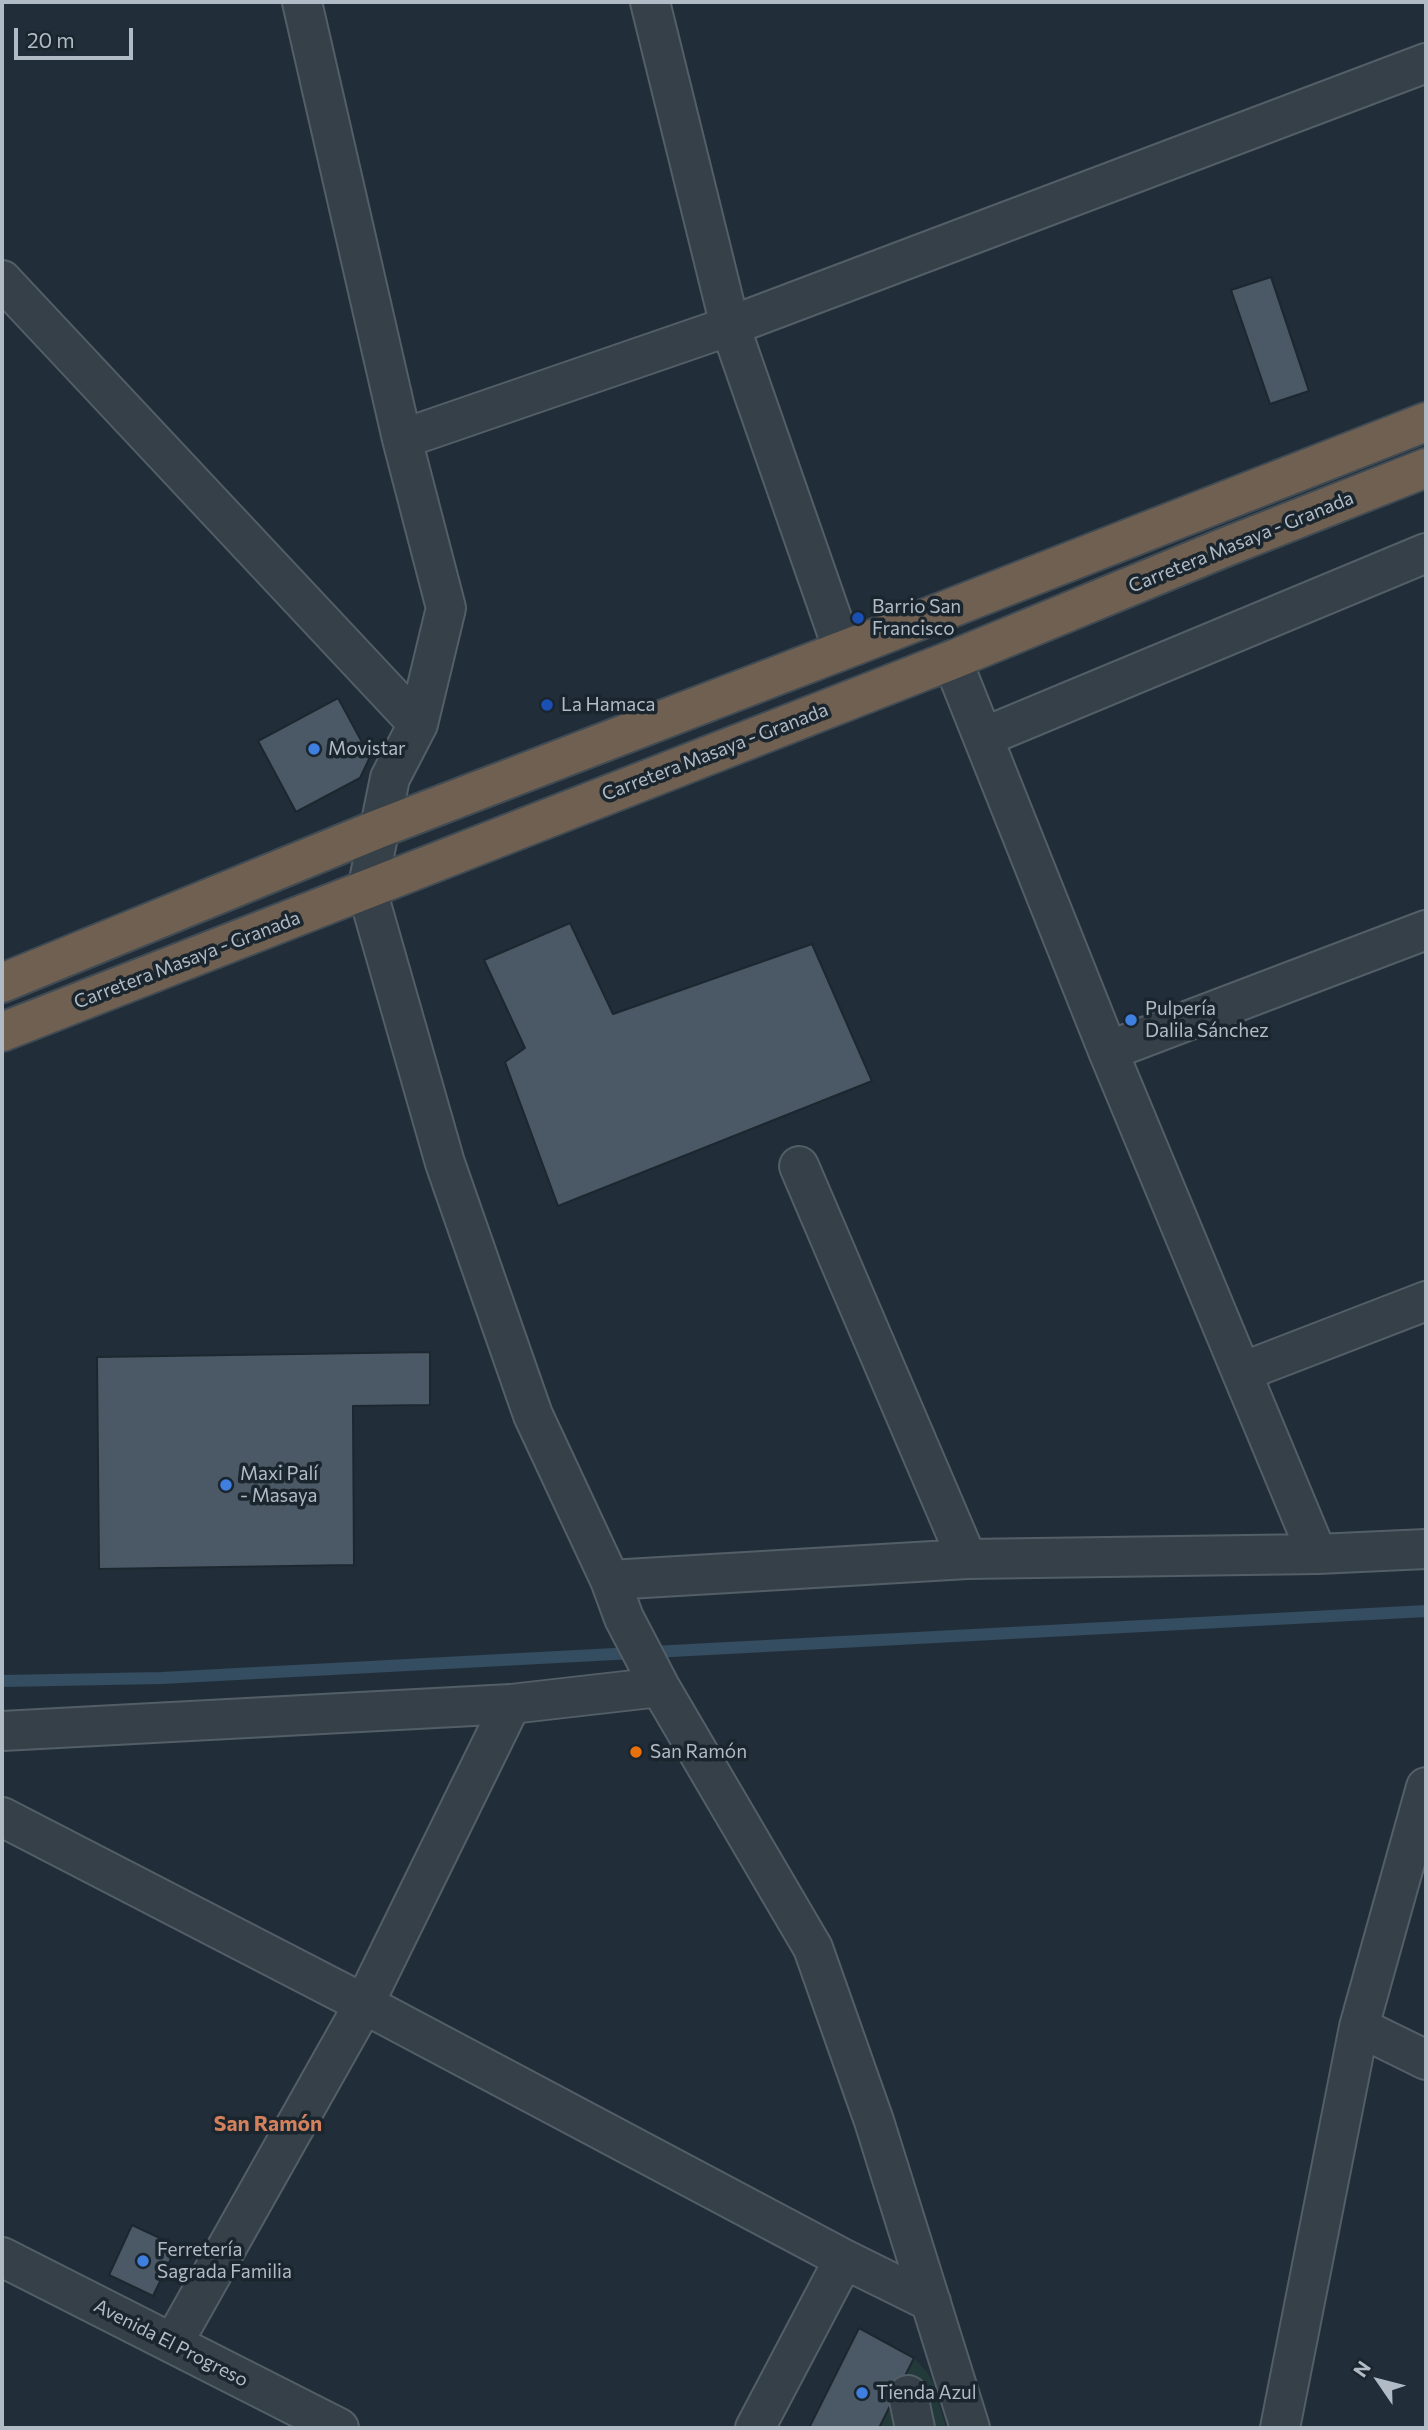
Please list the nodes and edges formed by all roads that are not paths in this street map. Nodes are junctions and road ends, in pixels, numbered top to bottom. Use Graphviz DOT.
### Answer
graph roads {
  1 [pos="302,2"];
  2 [pos="650,2"];
  3 [pos="1426,63"];
  4 [pos="2,280"];
  5 [pos="730,326"];
  6 [pos="1426,422"];
  7 [pos="402,439"];
  8 [pos="1426,468"];
  9 [pos="1426,553"];
  10 [pos="843,650"];
  11 [pos="952,660"];
  12 [pos="418,724"];
  13 [pos="984,737"];
  14 [pos="378,829"];
  15 [pos="367,890"];
  16 [pos="1426,930"];
  17 [pos="2,983"];
  18 [pos="2,1032"];
  19 [pos="1108,1051"];
  20 [pos="799,1166"];
  21 [pos="1426,1301"];
  22 [pos="1242,1371"];
  23 [pos="1426,1549"];
  24 [pos="1317,1553"];
  25 [pos="967,1559"];
  26 [pos="610,1580"];
  27 [pos="655,1678"];
  28 [pos="511,1704"];
  29 [pos="2,1731"];
  30 [pos="1426,1787"];
  31 [pos="2,1817"];
  32 [pos="364,2004"];
  33 [pos="1359,2027"];
  34 [pos="1426,2060"];
  35 [pos="2,2257"];
  36 [pos="844,2259"];
  37 [pos="931,2302"];
  38 [pos="173,2343"];
  39 [pos="340,2428"];
  40 [pos="755,2428"];
  41 [pos="970,2428"];
  42 [pos="1279,2428"];
  1 -- 7 [label="street"];
  2 -- 5 [label="street"];
  3 -- 5 [label="street"];
  4 -- 12 [label="street"];
  5 -- 7 [label="street"];
  5 -- 10 [label="street"];
  6 -- 10 [label="highway"];
  7 -- 12 [label="street"];
  8 -- 11 [label="highway, Carretera Masaya - Granada"];
  9 -- 13 [label="street"];
  10 -- 14 [label="highway"];
  11 -- 13 [label="street"];
  11 -- 15 [label="highway, Carretera Masaya - Granada"];
  12 -- 14 [label="street"];
  13 -- 19 [label="street"];
  14 -- 15 [label="street"];
  14 -- 17 [label="highway"];
  15 -- 18 [label="highway, Carretera Masaya - Granada"];
  15 -- 26 [label="street"];
  16 -- 19 [label="street"];
  19 -- 22 [label="street"];
  20 -- 25 [label="street"];
  21 -- 22 [label="street"];
  22 -- 24 [label="street"];
  23 -- 24 [label="street"];
  24 -- 25 [label="street"];
  25 -- 26 [label="street"];
  26 -- 27 [label="street"];
  27 -- 28 [label="street"];
  27 -- 37 [label="street"];
  28 -- 29 [label="street"];
  28 -- 32 [label="street"];
  30 -- 33 [label="street"];
  31 -- 32 [label="street"];
  32 -- 36 [label="street"];
  32 -- 38 [label="street"];
  33 -- 34 [label="street"];
  33 -- 42 [label="street"];
  35 -- 38 [label="street, Avenida El Progreso"];
  36 -- 37 [label="street"];
  36 -- 40 [label="street"];
  37 -- 41 [label="street"];
  38 -- 39 [label="street, Avenida El Progreso"];
}
